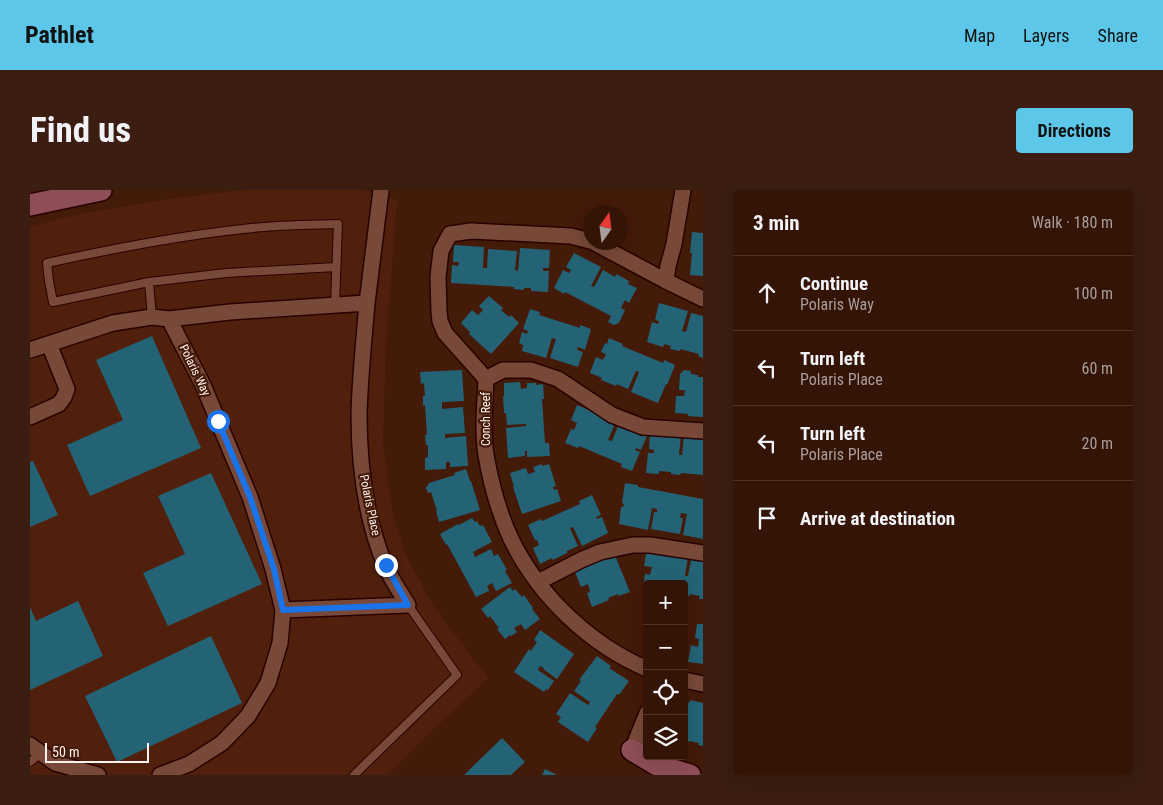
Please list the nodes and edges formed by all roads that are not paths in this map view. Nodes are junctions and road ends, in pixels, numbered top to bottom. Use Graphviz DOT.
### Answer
graph roads {
  1 [pos="101,190"];
  2 [pos="381,190"];
  3 [pos="683,190"];
  4 [pos="30,205"];
  5 [pos="583,239"];
  6 [pos="607,250"];
  7 [pos="336,266"];
  8 [pos="666,281"];
  9 [pos="149,282"];
  10 [pos="703,299"];
  11 [pos="367,304"];
  12 [pos="335,305"];
  13 [pos="152,317"];
  14 [pos="169,319"];
  15 [pos="49,344"];
  16 [pos="30,350"];
  17 [pos="486,379"];
  18 [pos="30,417"];
  19 [pos="703,431"];
  20 [pos="703,553"];
  21 [pos="538,582"];
  22 [pos="408,605"];
  23 [pos="283,610"];
  24 [pos="643,667"];
  25 [pos="688,681"];
  26 [pos="703,684"];
  27 [pos="646,715"];
  28 [pos="632,750"];
  29 [pos="34,753"];
  30 [pos="655,770"];
  31 [pos="98,775"];
  32 [pos="160,775"];
  33 [pos="354,775"];
  34 [pos="690,775"];
  1 -- 4 [label="main road"];
  2 -- 11 [label="street"];
  3 -- 8 [label="street"];
  5 -- 17 [label="street, Conch Reef"];
  6 -- 8 [label="street, Conch Reef"];
  7 -- 9 [label="lane"];
  7 -- 9 [label="lane"];
  7 -- 12 [label="lane"];
  8 -- 10 [label="street, Conch Reef"];
  9 -- 13 [label="lane"];
  11 -- 12 [label="street"];
  11 -- 22 [label="street, Polaris Place"];
  12 -- 14 [label="street"];
  13 -- 14 [label="street"];
  13 -- 15 [label="street"];
  14 -- 23 [label="street, Polaris Way"];
  15 -- 16 [label="street"];
  15 -- 18 [label="street"];
  17 -- 19 [label="street"];
  17 -- 21 [label="street, Conch Reef"];
  20 -- 21 [label="street"];
  21 -- 24 [label="street, Conch Reef"];
  22 -- 23 [label="street"];
  22 -- 33 [label="lane"];
  23 -- 32 [label="street, Polaris Way"];
  25 -- 26 [label="street"];
  27 -- 28 [label="street"];
  28 -- 30 [label="main road"];
  29 -- 31 [label="street"];
  30 -- 34 [label="main road"];
}
